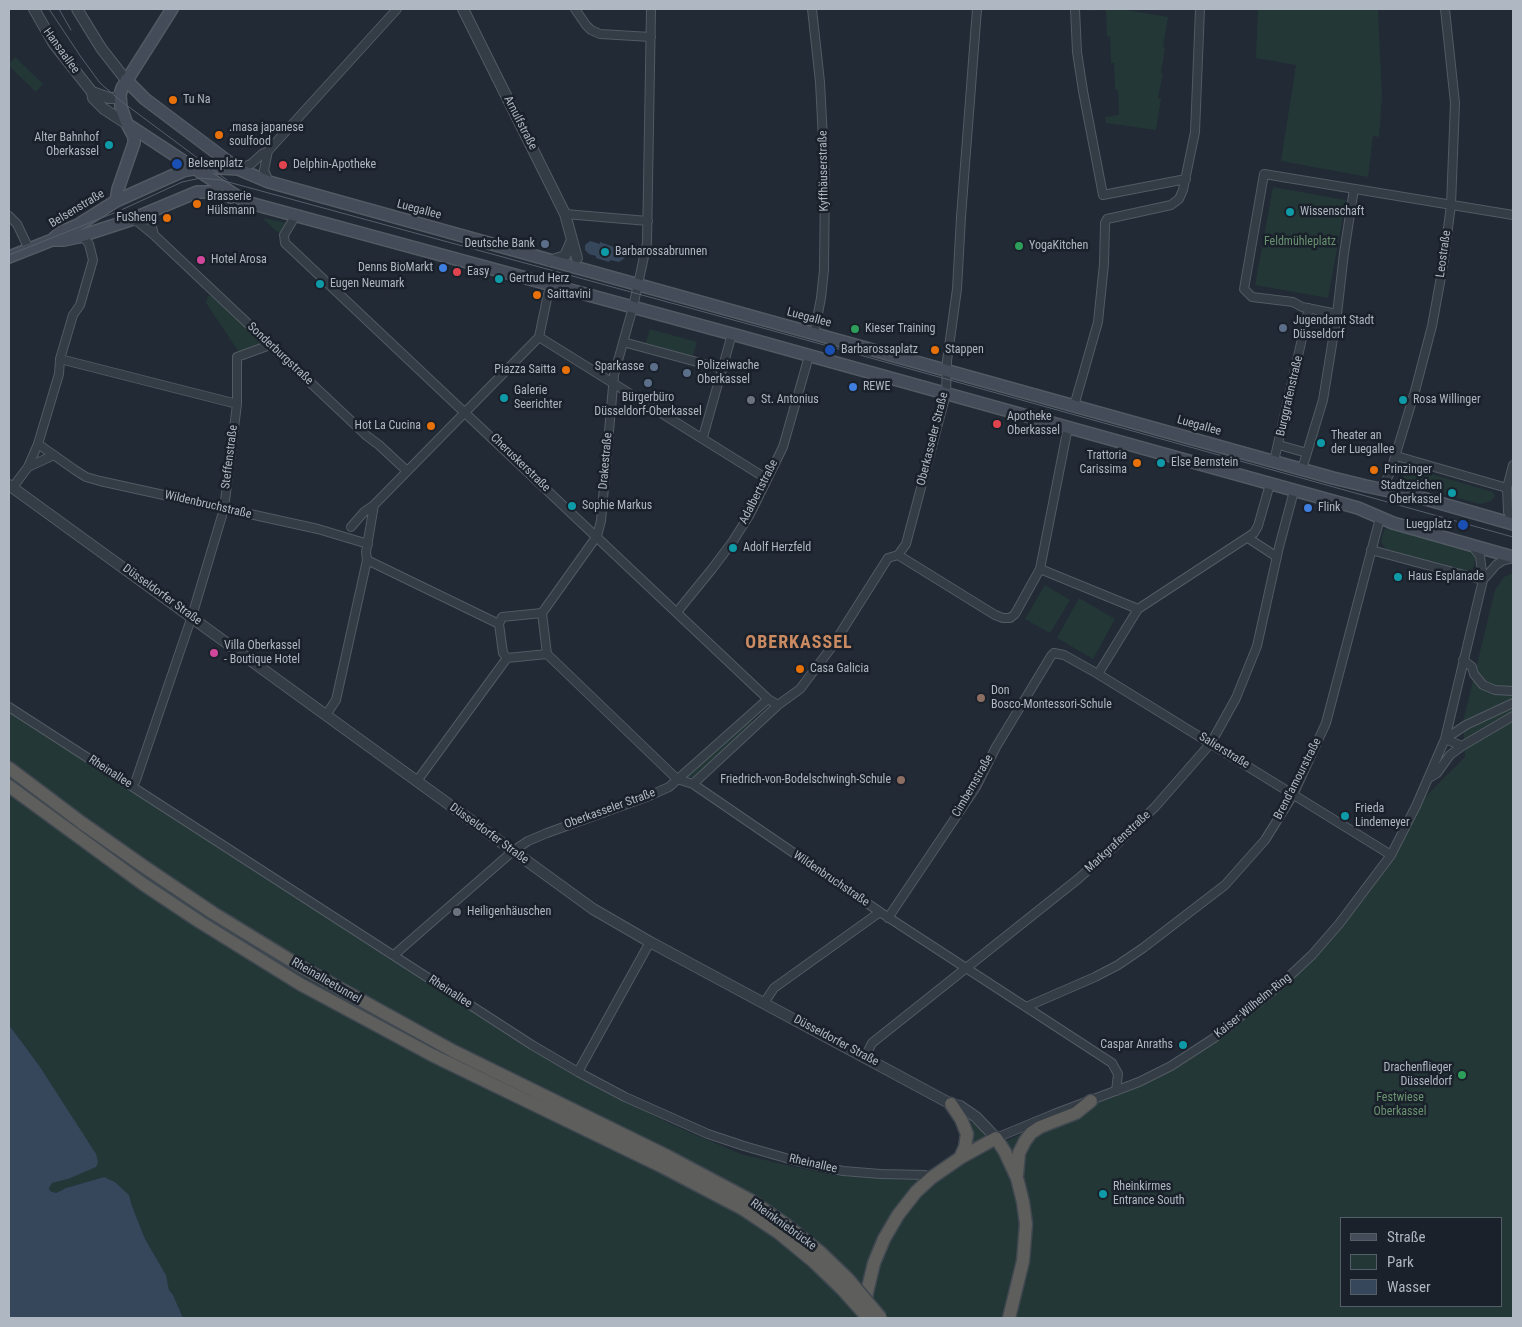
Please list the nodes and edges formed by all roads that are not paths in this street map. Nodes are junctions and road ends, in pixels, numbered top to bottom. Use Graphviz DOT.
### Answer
graph roads {
  1 [pos="34,9"];
  2 [pos="77,9"];
  3 [pos="172,9"];
  4 [pos="398,9"];
  5 [pos="463,9"];
  6 [pos="576,9"];
  7 [pos="651,9"];
  8 [pos="812,9"];
  9 [pos="977,9"];
  10 [pos="1075,9"];
  11 [pos="1200,9"];
  12 [pos="1445,9"];
  13 [pos="651,37"];
  14 [pos="126,80"];
  15 [pos="92,92"];
  16 [pos="120,96"];
  17 [pos="127,124"];
  18 [pos="268,151"];
  19 [pos="194,168"];
  20 [pos="238,169"];
  21 [pos="1186,179"];
  22 [pos="270,182"];
  23 [pos="1354,189"];
  24 [pos="116,202"];
  25 [pos="246,202"];
  26 [pos="1451,205"];
  27 [pos="154,210"];
  28 [pos="565,214"];
  29 [pos="296,215"];
  30 [pos="1513,215"];
  31 [pos="9,216"];
  32 [pos="130,220"];
  33 [pos="648,221"];
  34 [pos="155,236"];
  35 [pos="78,237"];
  36 [pos="572,239"];
  37 [pos="52,240"];
  38 [pos="29,249"];
  39 [pos="9,257"];
  40 [pos="577,258"];
  41 [pos="550,261"];
  42 [pos="585,271"];
  43 [pos="554,286"];
  44 [pos="637,289"];
  45 [pos="633,307"];
  46 [pos="1309,308"];
  47 [pos="1337,314"];
  48 [pos="732,334"];
  49 [pos="814,334"];
  50 [pos="539,337"];
  51 [pos="624,342"];
  52 [pos="270,345"];
  53 [pos="809,356"];
  54 [pos="60,359"];
  55 [pos="723,369"];
  56 [pos="946,370"];
  57 [pos="613,383"];
  58 [pos="946,394"];
  59 [pos="237,404"];
  60 [pos="1074,406"];
  61 [pos="466,412"];
  62 [pos="1068,428"];
  63 [pos="703,437"];
  64 [pos="38,444"];
  65 [pos="1279,445"];
  66 [pos="1307,453"];
  67 [pos="54,455"];
  68 [pos="1396,456"];
  69 [pos="1274,461"];
  70 [pos="1513,465"];
  71 [pos="28,467"];
  72 [pos="1302,469"];
  73 [pos="406,471"];
  74 [pos="768,478"];
  75 [pos="1270,484"];
  76 [pos="11,486"];
  77 [pos="1507,488"];
  78 [pos="1379,489"];
  79 [pos="1294,491"];
  80 [pos="374,505"];
  81 [pos="224,509"];
  82 [pos="1380,518"];
  83 [pos="1513,520"];
  84 [pos="1513,524"];
  85 [pos="351,527"];
  86 [pos="597,536"];
  87 [pos="1248,538"];
  88 [pos="368,544"];
  89 [pos="1471,545"];
  90 [pos="1372,550"];
  91 [pos="898,555"];
  92 [pos="1277,557"];
  93 [pos="1513,557"];
  94 [pos="367,560"];
  95 [pos="1040,569"];
  96 [pos="1483,580"];
  97 [pos="1138,609"];
  98 [pos="677,612"];
  99 [pos="542,613"];
  100 [pos="192,616"];
  101 [pos="499,624"];
  102 [pos="1054,653"];
  103 [pos="547,654"];
  104 [pos="507,658"];
  105 [pos="1463,660"];
  106 [pos="1098,674"];
  107 [pos="1513,691"];
  108 [pos="768,698"];
  109 [pos="1513,703"];
  110 [pos="778,705"];
  111 [pos="9,707"];
  112 [pos="326,715"];
  113 [pos="1513,716"];
  114 [pos="1445,739"];
  115 [pos="1211,743"];
  116 [pos="1462,746"];
  117 [pos="9,768"];
  118 [pos="1429,778"];
  119 [pos="677,779"];
  120 [pos="417,781"];
  121 [pos="693,784"];
  122 [pos="9,786"];
  123 [pos="132,786"];
  124 [pos="1293,795"];
  125 [pos="513,851"];
  126 [pos="1391,855"];
  127 [pos="880,912"];
  128 [pos="888,918"];
  129 [pos="650,942"];
  130 [pos="394,955"];
  131 [pos="967,969"];
  132 [pos="764,1003"];
  133 [pos="1026,1007"];
  134 [pos="865,1057"];
  135 [pos="578,1072"];
  136 [pos="1116,1091"];
  137 [pos="1091,1101"];
  138 [pos="950,1104"];
  139 [pos="996,1138"];
  140 [pos="960,1158"];
  141 [pos="665,1161"];
  142 [pos="931,1178"];
  143 [pos="1017,1178"];
  144 [pos="866,1318"];
  145 [pos="881,1318"];
  146 [pos="1009,1318"];
  1 -- 15 [label="street, Hansaallee"];
  2 -- 14 [label="street"];
  3 -- 14 [label="main road"];
  4 -- 18 [label="street"];
  5 -- 28 [label="street, Arnulfstraße"];
  6 -- 13 [label="street"];
  7 -- 13 [label="street, Drakestraße"];
  8 -- 49 [label="street, Kyffhäuserstraße"];
  9 -- 56 [label="street, Oberkasseler Straße"];
  10 -- 21 [label="street"];
  11 -- 21 [label="street"];
  12 -- 26 [label="street, Leostraße"];
  13 -- 33 [label="street, Drakestraße"];
  14 -- 16 [label="main road"];
  14 -- 20 [label="main road, Luegallee"];
  15 -- 16 [label="street"];
  15 -- 17 [label="street, Hansaallee"];
  16 -- 17 [label="main road"];
  17 -- 19 [label="main road"];
  17 -- 24 [label="main road"];
  18 -- 20 [label="street"];
  18 -- 22 [label="street"];
  19 -- 20 [label="main road"];
  19 -- 24 [label="main road"];
  19 -- 25 [label="main road"];
  20 -- 22 [label="main road, Luegallee"];
  21 -- 60 [label="street"];
  22 -- 41 [label="main road, Luegallee"];
  23 -- 26 [label="street"];
  23 -- 46 [label="street"];
  23 -- 47 [label="street"];
  24 -- 37 [label="main road, Belsenstraße"];
  25 -- 27 [label="main road"];
  25 -- 29 [label="main road"];
  26 -- 30 [label="street"];
  26 -- 68 [label="street, Leostraße"];
  27 -- 32 [label="main road"];
  27 -- 34 [label="street"];
  28 -- 33 [label="street"];
  28 -- 36 [label="street, Arnulfstraße"];
  29 -- 43 [label="main road"];
  29 -- 61 [label="street, Cheruskerstraße"];
  31 -- 38 [label="street"];
  32 -- 34 [label="street, Sonderburgstraße"];
  32 -- 35 [label="main road, Belsenstraße"];
  33 -- 44 [label="street, Drakestraße"];
  34 -- 52 [label="street, Sonderburgstraße"];
  35 -- 37 [label="main road, Belsenstraße"];
  35 -- 54 [label="street"];
  36 -- 40 [label="street, Arnulfstraße"];
  36 -- 41 [label="street"];
  37 -- 38 [label="main road, Belsenstraße"];
  38 -- 39 [label="main road, Belsenstraße"];
  40 -- 42 [label="main road"];
  41 -- 42 [label="main road, Luegallee"];
  42 -- 44 [label="main road, Luegallee"];
  43 -- 45 [label="main road"];
  43 -- 50 [label="street"];
  44 -- 45 [label="street, Drakestraße"];
  44 -- 49 [label="main road, Luegallee"];
  45 -- 48 [label="main road"];
  45 -- 51 [label="street, Drakestraße"];
  46 -- 47 [label="street"];
  46 -- 65 [label="street, Burggrafenstraße"];
  47 -- 66 [label="street"];
  48 -- 53 [label="main road"];
  48 -- 55 [label="street"];
  49 -- 56 [label="main road, Luegallee"];
  50 -- 57 [label="street"];
  50 -- 61 [label="street"];
  51 -- 55 [label="street"];
  51 -- 57 [label="street, Drakestraße"];
  52 -- 59 [label="street, Steffenstraße"];
  52 -- 73 [label="street, Sonderburgstraße"];
  53 -- 58 [label="main road"];
  53 -- 74 [label="street, Adalbertstraße"];
  54 -- 59 [label="street"];
  54 -- 64 [label="street"];
  55 -- 63 [label="street"];
  56 -- 58 [label="street, Oberkasseler Straße"];
  56 -- 60 [label="main road, Luegallee"];
  57 -- 63 [label="street"];
  57 -- 86 [label="street, Drakestraße"];
  58 -- 62 [label="main road"];
  58 -- 91 [label="street, Oberkasseler Straße"];
  59 -- 81 [label="street, Steffenstraße"];
  60 -- 69 [label="main road, Luegallee"];
  61 -- 73 [label="street"];
  61 -- 86 [label="street, Cheruskerstraße"];
  62 -- 75 [label="main road"];
  62 -- 95 [label="street"];
  63 -- 74 [label="street"];
  64 -- 67 [label="street, Wildenbruchstraße"];
  64 -- 71 [label="street"];
  65 -- 66 [label="street, Burggrafenstraße"];
  65 -- 69 [label="street, Burggrafenstraße"];
  66 -- 72 [label="street"];
  67 -- 71 [label="street"];
  67 -- 81 [label="street, Wildenbruchstraße"];
  68 -- 77 [label="street"];
  68 -- 78 [label="street, Leostraße"];
  69 -- 72 [label="main road, Luegallee"];
  70 -- 77 [label="street"];
  71 -- 76 [label="street"];
  72 -- 78 [label="main road, Luegallee"];
  73 -- 80 [label="street"];
  74 -- 98 [label="street, Adalbertstraße"];
  75 -- 79 [label="main road"];
  75 -- 87 [label="street"];
  76 -- 100 [label="street, Düsseldorfer Straße"];
  77 -- 83 [label="street"];
  78 -- 84 [label="main road, Luegallee"];
  79 -- 82 [label="main road"];
  79 -- 92 [label="street, Markgrafenstraße"];
  80 -- 85 [label="street"];
  80 -- 88 [label="street"];
  81 -- 88 [label="street, Wildenbruchstraße"];
  81 -- 100 [label="street, Steffenstraße"];
  82 -- 89 [label="main road"];
  82 -- 90 [label="street, Brend'amourstraße"];
  86 -- 98 [label="street, Cheruskerstraße"];
  86 -- 99 [label="street, Drakestraße"];
  87 -- 92 [label="street"];
  87 -- 97 [label="street"];
  88 -- 94 [label="street"];
  89 -- 93 [label="main road"];
  89 -- 96 [label="street, Kaiser-Wilhelm-Ring"];
  90 -- 96 [label="street"];
  90 -- 124 [label="street, Brend'amourstraße"];
  91 -- 95 [label="street"];
  91 -- 110 [label="street, Oberkasseler Straße"];
  92 -- 115 [label="street, Markgrafenstraße"];
  93 -- 96 [label="street"];
  94 -- 101 [label="street"];
  94 -- 112 [label="street"];
  95 -- 97 [label="street"];
  96 -- 105 [label="street, Kaiser-Wilhelm-Ring"];
  97 -- 106 [label="street"];
  98 -- 108 [label="street, Cheruskerstraße"];
  99 -- 101 [label="street"];
  99 -- 103 [label="street"];
  100 -- 112 [label="street, Düsseldorfer Straße"];
  100 -- 123 [label="street, Steffenstraße"];
  101 -- 104 [label="street"];
  102 -- 106 [label="street, Salierstraße"];
  102 -- 128 [label="street, Cimbernstraße"];
  103 -- 104 [label="street"];
  103 -- 119 [label="street, Wildenbruchstraße"];
  104 -- 120 [label="street"];
  105 -- 107 [label="street"];
  105 -- 114 [label="street, Kaiser-Wilhelm-Ring"];
  106 -- 115 [label="street, Salierstraße"];
  108 -- 110 [label="street, Cheruskerstraße"];
  108 -- 119 [label="street, Oberkasseler Straße"];
  109 -- 114 [label="street"];
  110 -- 121 [label="street, Oberkasseler Straße"];
  111 -- 123 [label="street, Rheinallee"];
  112 -- 120 [label="street, Düsseldorfer Straße"];
  113 -- 116 [label="street, Kaiser-Wilhelm-Ring"];
  114 -- 116 [label="street"];
  114 -- 118 [label="street, Kaiser-Wilhelm-Ring"];
  115 -- 124 [label="street, Salierstraße"];
  115 -- 131 [label="street, Markgrafenstraße"];
  116 -- 118 [label="street, Kaiser-Wilhelm-Ring"];
  117 -- 141 [label="highway, Rheinalleetunnel"];
  118 -- 126 [label="street, Kaiser-Wilhelm-Ring"];
  119 -- 121 [label="street, Wildenbruchstraße"];
  119 -- 125 [label="street, Oberkasseler Straße"];
  120 -- 125 [label="street, Düsseldorfer Straße"];
  121 -- 127 [label="street, Wildenbruchstraße"];
  122 -- 141 [label="highway, Rheinalleetunnel"];
  123 -- 130 [label="street, Rheinallee"];
  124 -- 126 [label="street, Salierstraße"];
  124 -- 133 [label="street, Brend'amourstraße"];
  125 -- 129 [label="street, Düsseldorfer Straße"];
  125 -- 130 [label="street, Oberkasseler Straße"];
  126 -- 136 [label="street, Kaiser-Wilhelm-Ring"];
  127 -- 128 [label="street, Wildenbruchstraße"];
  127 -- 132 [label="street"];
  128 -- 131 [label="street, Wildenbruchstraße"];
  129 -- 132 [label="street, Düsseldorfer Straße"];
  129 -- 135 [label="street"];
  130 -- 135 [label="street, Rheinallee"];
  131 -- 133 [label="street, Wildenbruchstraße"];
  131 -- 134 [label="street, Markgrafenstraße"];
  132 -- 134 [label="street, Düsseldorfer Straße"];
  133 -- 136 [label="street, Wildenbruchstraße"];
  134 -- 138 [label="street, Düsseldorfer Straße"];
  135 -- 142 [label="street, Rheinallee"];
  136 -- 137 [label="street, Kaiser-Wilhelm-Ring"];
  137 -- 139 [label="street, Kaiser-Wilhelm-Ring"];
  137 -- 143 [label="highway"];
  138 -- 139 [label="street, Düsseldorfer Straße"];
  138 -- 140 [label="highway"];
  139 -- 140 [label="highway"];
  139 -- 143 [label="highway"];
  140 -- 142 [label="highway"];
  141 -- 144 [label="highway, Rheinkniebrücke, bridge"];
  141 -- 145 [label="highway, Rheinkniebrücke, bridge"];
  142 -- 144 [label="highway, bridge"];
  143 -- 146 [label="highway"];
}
